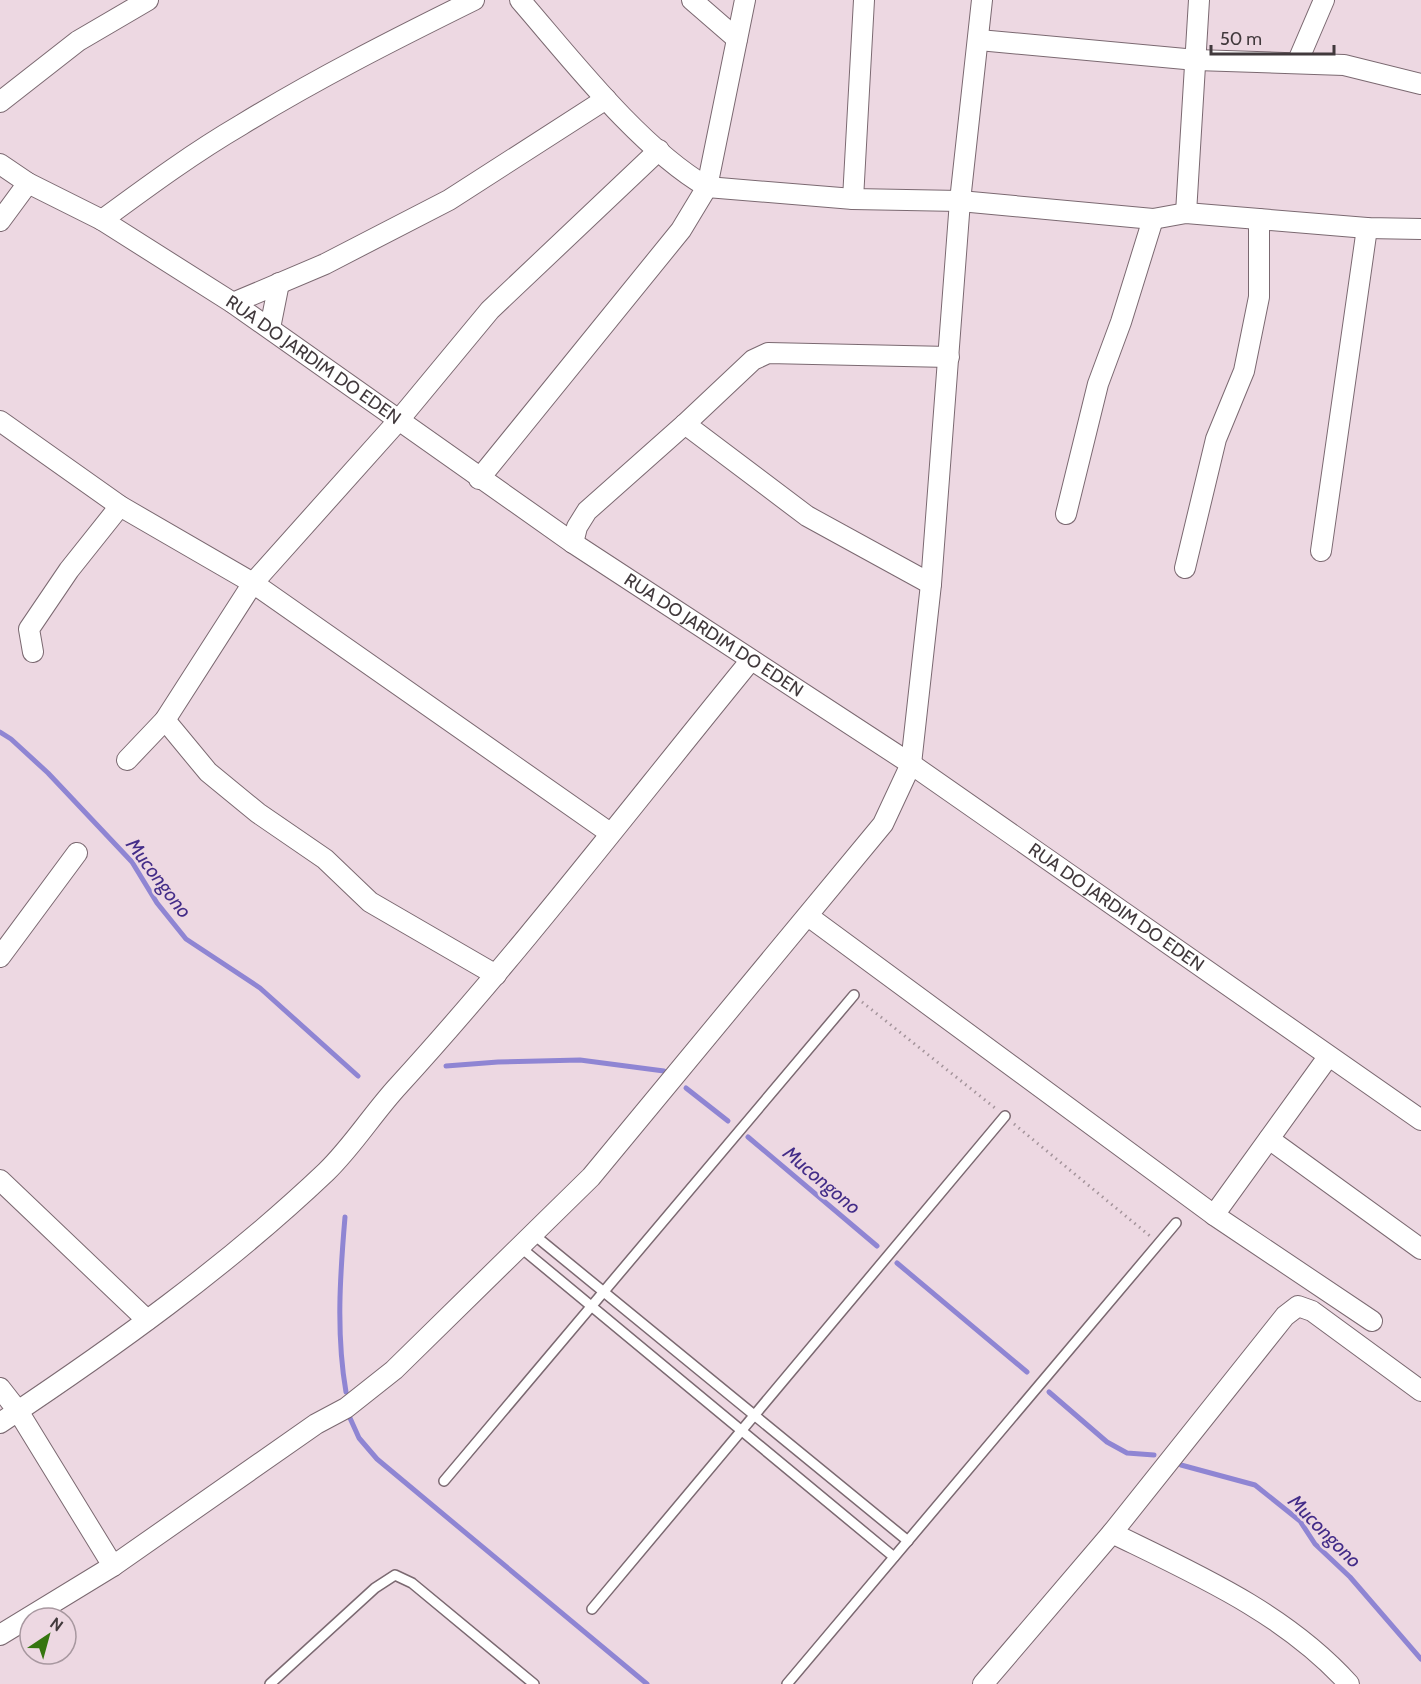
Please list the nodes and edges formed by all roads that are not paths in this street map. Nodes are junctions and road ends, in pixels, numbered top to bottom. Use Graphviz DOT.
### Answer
graph roads {
  1 [pos="148,0"];
  2 [pos="474,0"];
  3 [pos="520,0"];
  4 [pos="692,0"];
  5 [pos="745,0"];
  6 [pos="864,0"];
  7 [pos="982,0"];
  8 [pos="1199,0"];
  9 [pos="1323,0"];
  10 [pos="737,39"];
  11 [pos="979,40"];
  12 [pos="1196,60"];
  13 [pos="1297,63"];
  14 [pos="1421,84"];
  15 [pos="606,99"];
  16 [pos="0,102"];
  17 [pos="660,150"];
  18 [pos="0,164"];
  19 [pos="28,183"];
  20 [pos="707,187"];
  21 [pos="853,199"];
  22 [pos="960,201"];
  23 [pos="1186,213"];
  24 [pos="1153,219"];
  25 [pos="1259,219"];
  26 [pos="102,220"];
  27 [pos="0,221"];
  28 [pos="1366,228"];
  29 [pos="1421,229"];
  30 [pos="279,283"];
  31 [pos="233,303"];
  32 [pos="270,328"];
  33 [pos="949,357"];
  34 [pos="0,421"];
  35 [pos="398,421"];
  36 [pos="685,424"];
  37 [pos="479,478"];
  38 [pos="120,506"];
  39 [pos="1065,514"];
  40 [pos="573,543"];
  41 [pos="1321,551"];
  42 [pos="1185,568"];
  43 [pos="253,583"];
  44 [pos="931,584"];
  45 [pos="33,652"];
  46 [pos="751,660"];
  47 [pos="165,720"];
  48 [pos="127,760"];
  49 [pos="911,764"];
  50 [pos="610,833"];
  51 [pos="77,853"];
  52 [pos="808,916"];
  53 [pos="1,954"];
  54 [pos="496,975"];
  55 [pos="854,995"];
  56 [pos="1328,1057"];
  57 [pos="1005,1116"];
  58 [pos="1421,1120"];
  59 [pos="1269,1139"];
  60 [pos="0,1180"];
  61 [pos="1214,1215"];
  62 [pos="1176,1223"];
  63 [pos="527,1240"];
  64 [pos="1421,1249"];
  65 [pos="604,1292"];
  66 [pos="592,1306"];
  67 [pos="147,1320"];
  68 [pos="1372,1321"];
  69 [pos="0,1388"];
  70 [pos="1421,1391"];
  71 [pos="18,1411"];
  72 [pos="755,1415"];
  73 [pos="0,1423"];
  74 [pos="741,1431"];
  75 [pos="444,1481"];
  76 [pos="1112,1533"];
  77 [pos="908,1541"];
  78 [pos="894,1557"];
  79 [pos="113,1566"];
  80 [pos="592,1609"];
  81 [pos="0,1635"];
  82 [pos="990,1682"];
  83 [pos="270,1684"];
  84 [pos="534,1684"];
  85 [pos="786,1684"];
  86 [pos="1349,1684"];
  1 -- 16 [label="street"];
  2 -- 26 [label="street"];
  3 -- 15 [label="street"];
  4 -- 10 [label="street"];
  5 -- 10 [label="street"];
  6 -- 21 [label="street"];
  7 -- 11 [label="street"];
  8 -- 12 [label="street"];
  9 -- 13 [label="street"];
  10 -- 20 [label="street"];
  11 -- 12 [label="street"];
  11 -- 22 [label="street"];
  12 -- 13 [label="street"];
  12 -- 23 [label="street"];
  13 -- 14 [label="street"];
  15 -- 17 [label="street"];
  15 -- 30 [label="street"];
  17 -- 20 [label="street"];
  17 -- 35 [label="street"];
  18 -- 19 [label="street, RUA DO JARDIM DO EDEN"];
  19 -- 26 [label="street, RUA DO JARDIM DO EDEN"];
  19 -- 27 [label="street"];
  20 -- 21 [label="street"];
  20 -- 37 [label="street"];
  21 -- 22 [label="street"];
  22 -- 24 [label="street"];
  22 -- 33 [label="street"];
  23 -- 24 [label="street"];
  23 -- 25 [label="street"];
  24 -- 39 [label="street"];
  25 -- 28 [label="street"];
  25 -- 42 [label="street"];
  26 -- 31 [label="street, RUA DO JARDIM DO EDEN"];
  28 -- 29 [label="street"];
  28 -- 41 [label="street"];
  30 -- 31 [label="street"];
  30 -- 32 [label="street"];
  31 -- 32 [label="street, RUA DO JARDIM DO EDEN"];
  32 -- 35 [label="street, RUA DO JARDIM DO EDEN"];
  33 -- 36 [label="street"];
  33 -- 44 [label="street"];
  34 -- 38 [label="street"];
  35 -- 37 [label="street, RUA DO JARDIM DO EDEN"];
  35 -- 43 [label="street"];
  36 -- 40 [label="street"];
  36 -- 44 [label="street"];
  37 -- 40 [label="street, RUA DO JARDIM DO EDEN"];
  38 -- 43 [label="street"];
  38 -- 45 [label="street"];
  40 -- 46 [label="street, RUA DO JARDIM DO EDEN"];
  43 -- 47 [label="street"];
  43 -- 50 [label="street"];
  44 -- 49 [label="street"];
  46 -- 49 [label="street, RUA DO JARDIM DO EDEN"];
  46 -- 50 [label="street"];
  47 -- 48 [label="street"];
  47 -- 54 [label="street"];
  49 -- 52 [label="street"];
  49 -- 56 [label="street, RUA DO JARDIM DO EDEN"];
  50 -- 54 [label="street"];
  51 -- 53 [label="street"];
  52 -- 61 [label="street"];
  52 -- 63 [label="street"];
  54 -- 67 [label="street"];
  55 -- 65 [label="lane"];
  56 -- 58 [label="street, RUA DO JARDIM DO EDEN"];
  56 -- 59 [label="street"];
  57 -- 72 [label="lane"];
  59 -- 61 [label="street"];
  59 -- 64 [label="street"];
  60 -- 67 [label="street"];
  61 -- 68 [label="street"];
  62 -- 77 [label="lane"];
  63 -- 65 [label="lane"];
  63 -- 66 [label="lane"];
  63 -- 79 [label="street"];
  65 -- 66 [label="lane"];
  65 -- 72 [label="lane"];
  66 -- 74 [label="lane"];
  66 -- 75 [label="lane"];
  67 -- 71 [label="street"];
  69 -- 71 [label="street"];
  70 -- 76 [label="street"];
  71 -- 73 [label="street"];
  71 -- 79 [label="street"];
  72 -- 74 [label="lane"];
  72 -- 77 [label="lane"];
  74 -- 78 [label="lane"];
  74 -- 80 [label="lane"];
  76 -- 82 [label="street"];
  76 -- 86 [label="street"];
  77 -- 78 [label="lane"];
  78 -- 85 [label="lane"];
  79 -- 81 [label="street"];
  83 -- 84 [label="lane"];
}
